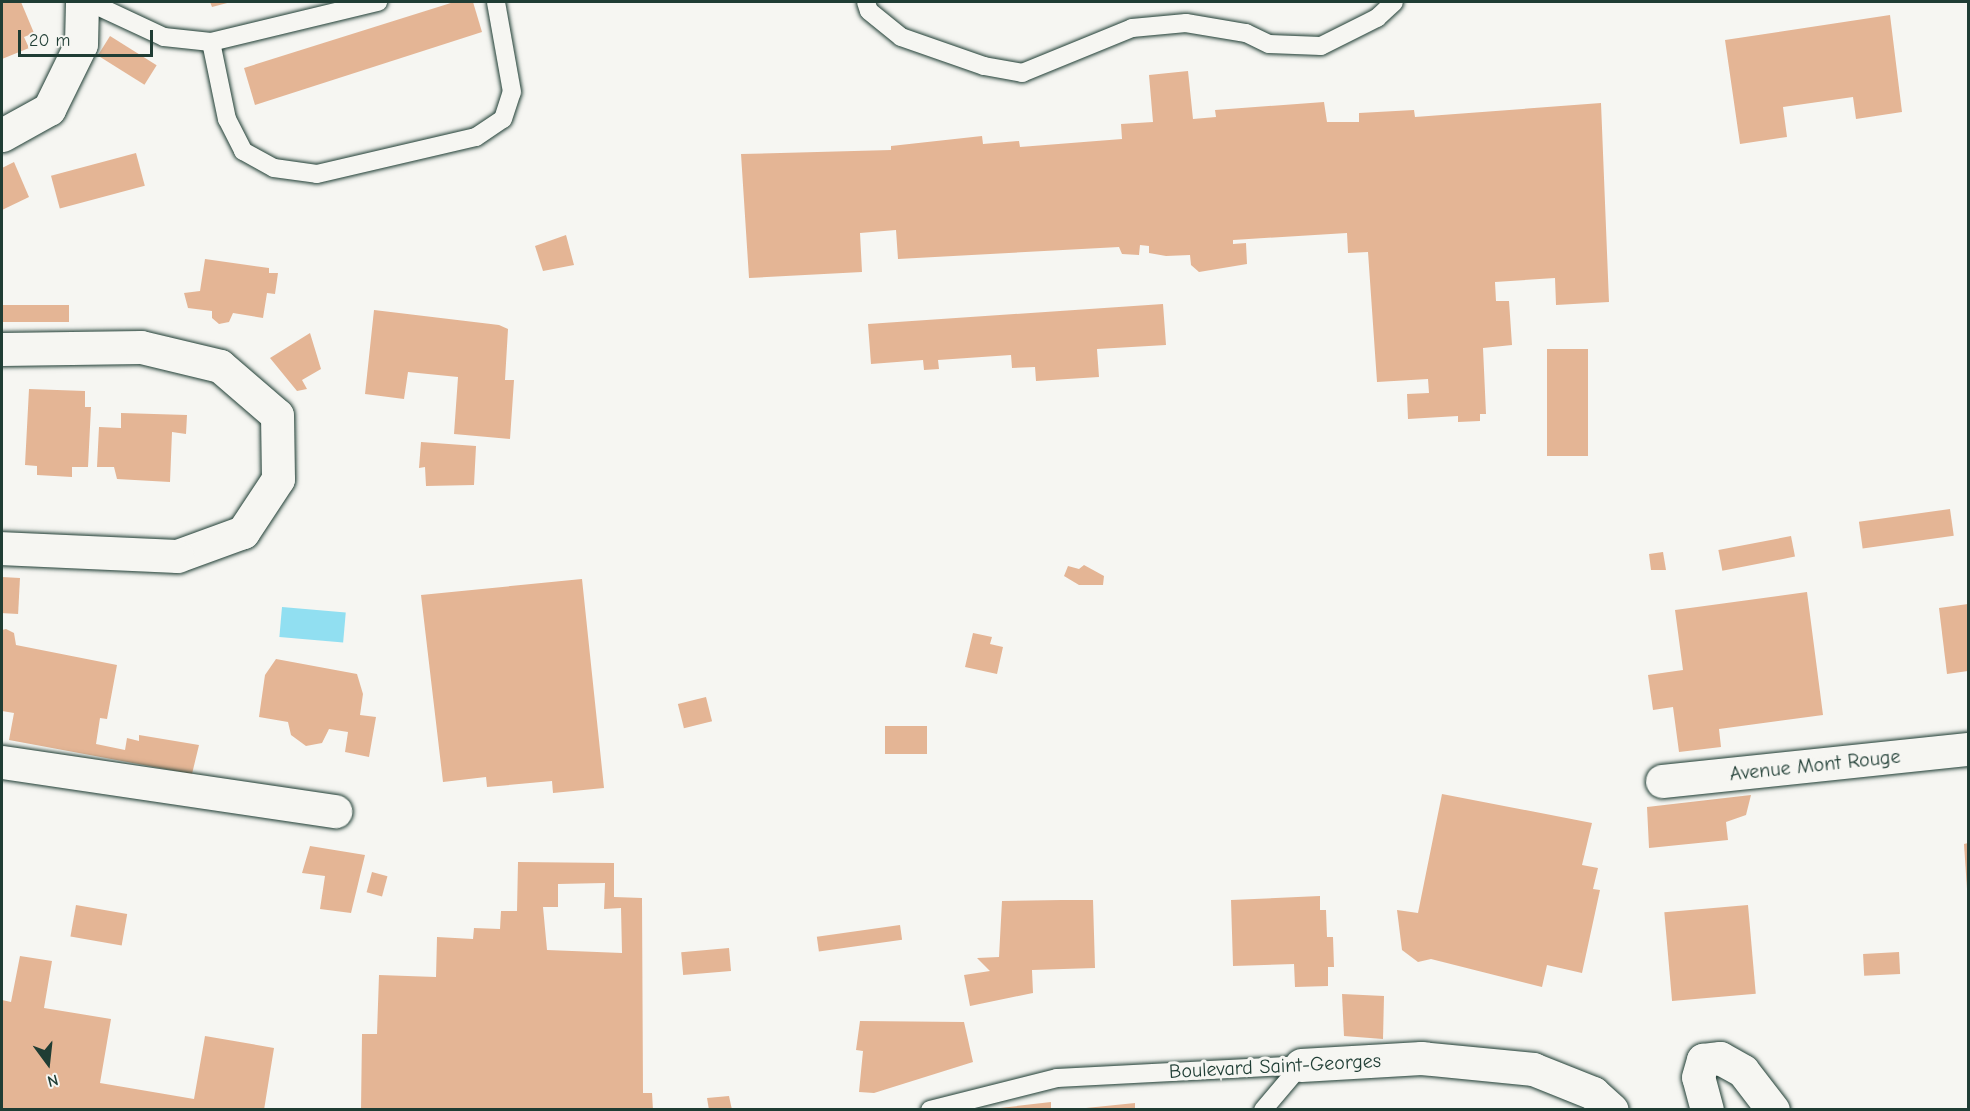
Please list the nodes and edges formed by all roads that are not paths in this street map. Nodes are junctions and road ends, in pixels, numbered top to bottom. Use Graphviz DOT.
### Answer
graph roads {
  1 [pos="82,2"];
  2 [pos="89,2"];
  3 [pos="378,2"];
  4 [pos="496,2"];
  5 [pos="867,2"];
  6 [pos="1394,2"];
  7 [pos="212,42"];
  8 [pos="2,135"];
  9 [pos="2,349"];
  10 [pos="2,548"];
  11 [pos="1968,749"];
  12 [pos="2,762"];
  13 [pos="1662,782"];
  14 [pos="335,811"];
  15 [pos="1301,1065"];
  16 [pos="930,1110"];
  17 [pos="1263,1110"];
  18 [pos="1612,1110"];
  19 [pos="1707,1110"];
  20 [pos="1773,1110"];
  1 -- 8 [label="street"];
  2 -- 7 [label="lane"];
  3 -- 7 [label="lane"];
  4 -- 7 [label="lane"];
  5 -- 6 [label="lane"];
  9 -- 10 [label="street"];
  11 -- 13 [label="street, Avenue Mont Rouge"];
  12 -- 14 [label="street"];
  15 -- 16 [label="lane, Boulevard Saint-Georges"];
  15 -- 17 [label="lane"];
  15 -- 18 [label="street, Boulevard Saint-Georges"];
  19 -- 20 [label="street"];
}
